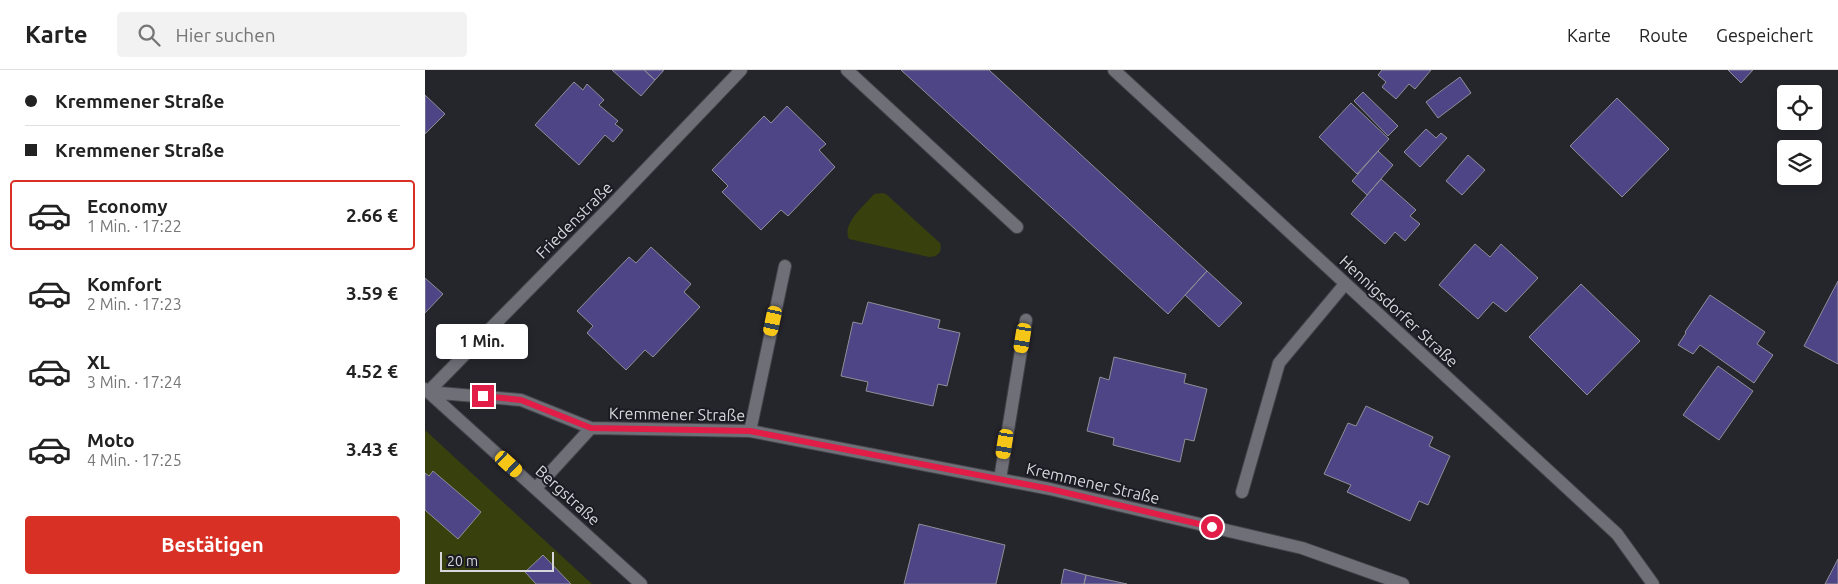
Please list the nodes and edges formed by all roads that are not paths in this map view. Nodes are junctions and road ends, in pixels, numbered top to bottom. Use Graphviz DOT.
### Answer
graph roads {
  1 [pos="741,70"];
  2 [pos="847,70"];
  3 [pos="1114,70"];
  4 [pos="1017,227"];
  5 [pos="785,266"];
  6 [pos="1345,284"];
  7 [pos="1026,320"];
  8 [pos="426,392"];
  9 [pos="591,428"];
  10 [pos="750,431"];
  11 [pos="999,479"];
  12 [pos="536,488"];
  13 [pos="1242,492"];
  14 [pos="641,584"];
  15 [pos="1403,584"];
  16 [pos="1653,584"];
  1 -- 8 [label="street, Friedenstraße"];
  2 -- 4 [label="street"];
  3 -- 6 [label="street, Hennigsdorfer Straße"];
  5 -- 10 [label="street"];
  6 -- 13 [label="street"];
  6 -- 16 [label="street, Hennigsdorfer Straße"];
  7 -- 11 [label="street"];
  8 -- 9 [label="street, Kremmener Straße"];
  8 -- 12 [label="street, Bergstraße"];
  9 -- 10 [label="street, Kremmener Straße"];
  9 -- 12 [label="street, Kremmener Straße"];
  10 -- 11 [label="street, Kremmener Straße"];
  11 -- 15 [label="street, Kremmener Straße"];
  12 -- 14 [label="street, Bergstraße"];
}
